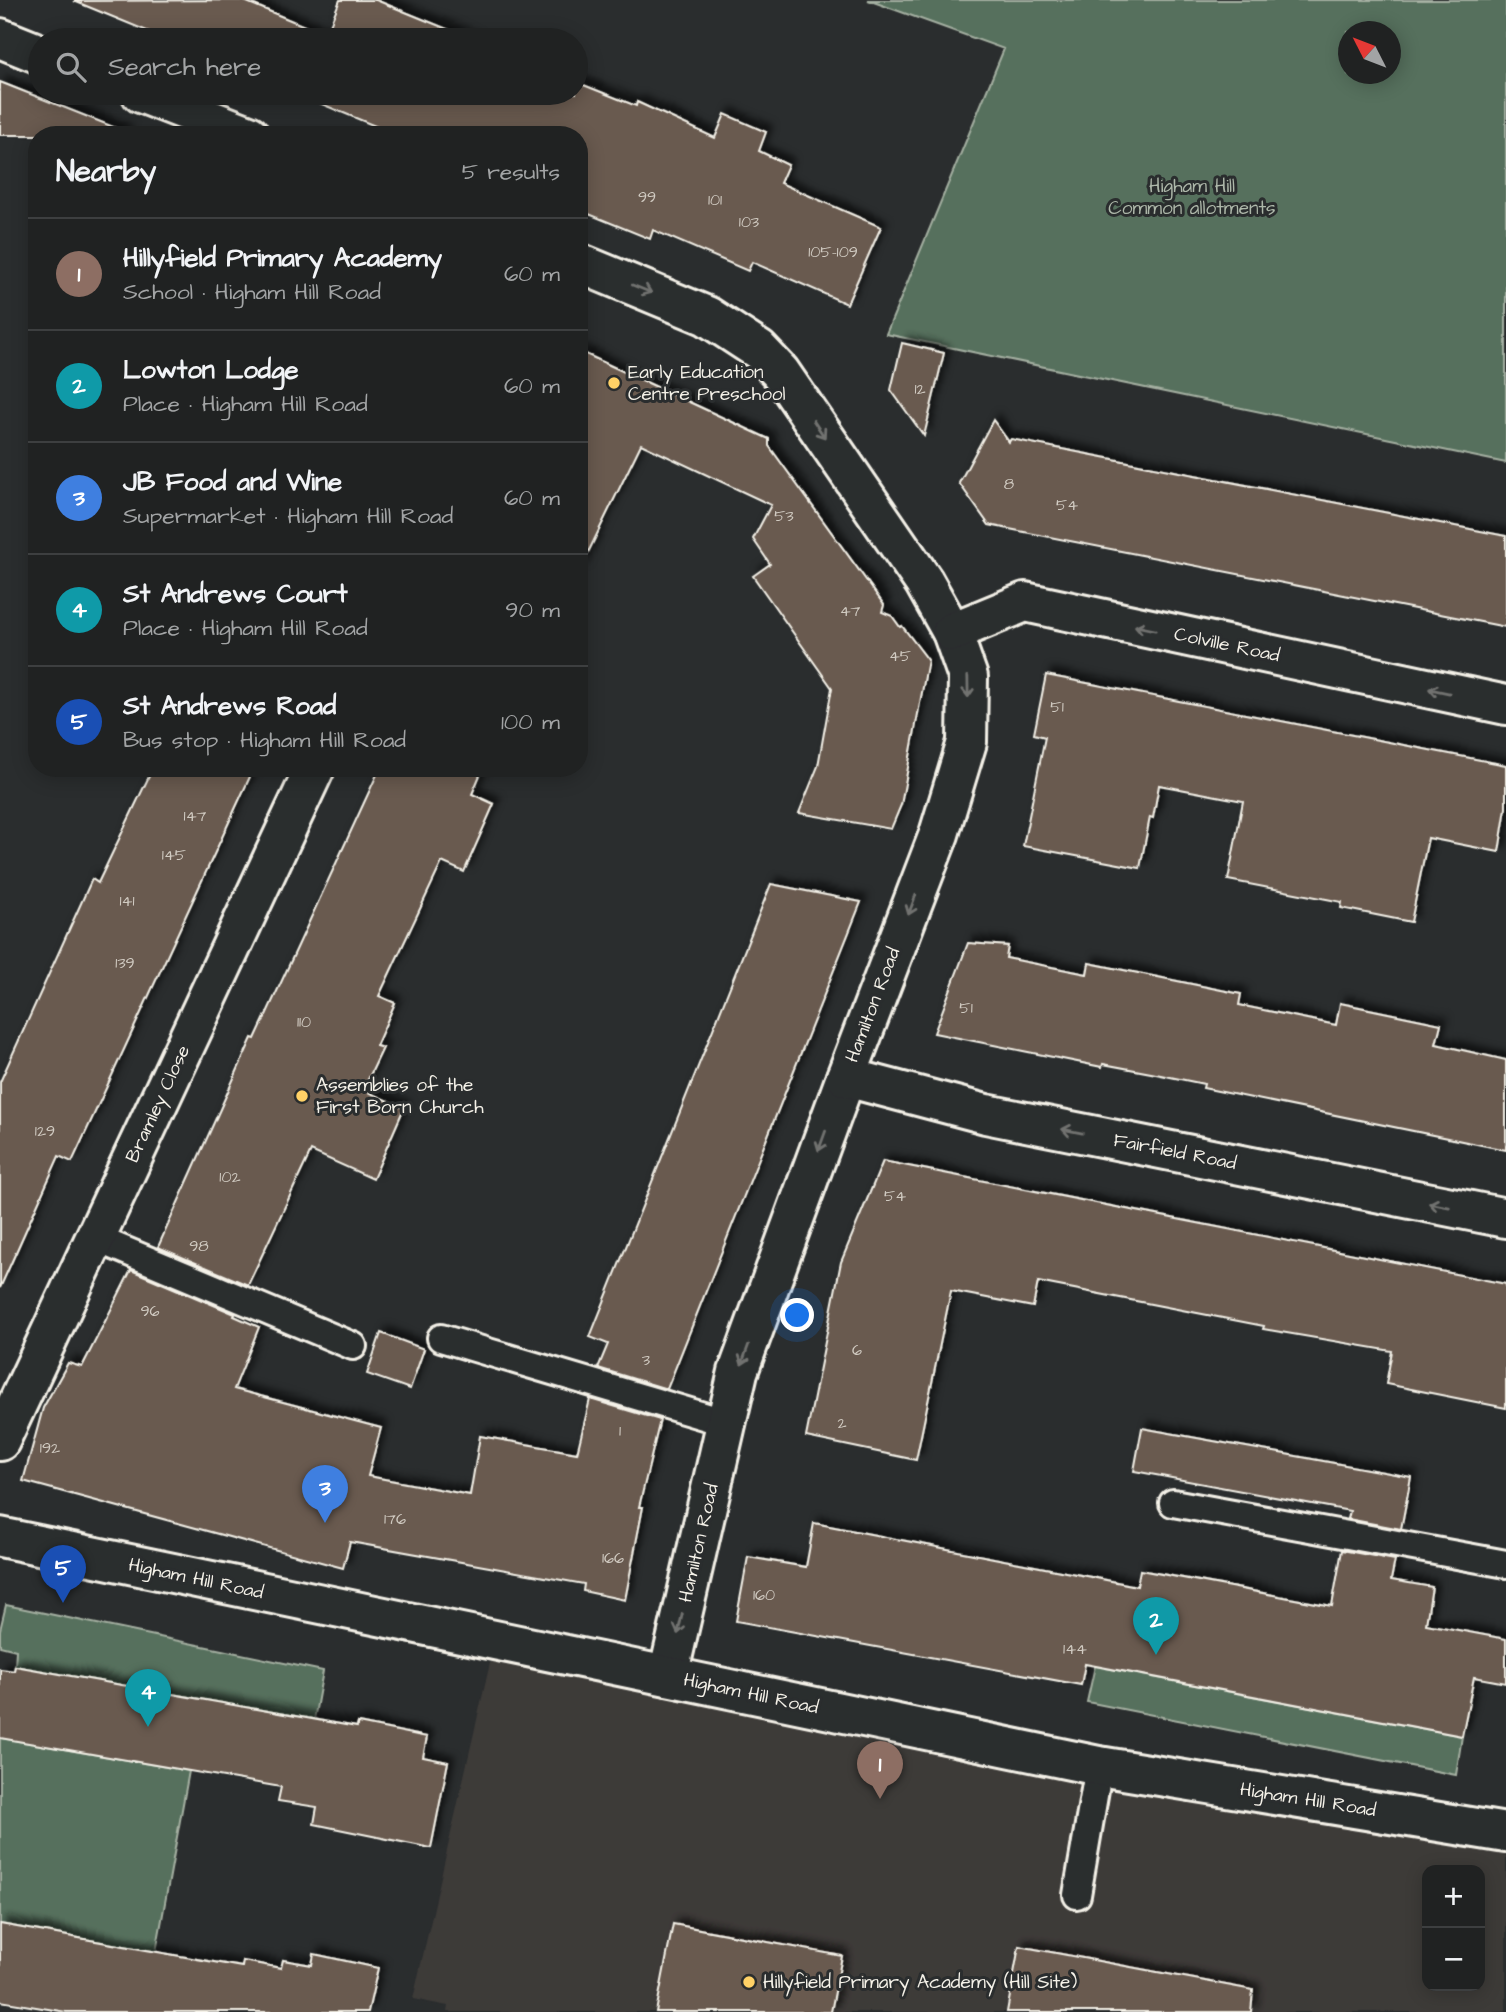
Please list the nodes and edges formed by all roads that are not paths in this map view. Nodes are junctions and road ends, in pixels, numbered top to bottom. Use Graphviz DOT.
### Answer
graph roads {
  1 [pos="0,38"];
  2 [pos="28,49"];
  3 [pos="172,105"];
  4 [pos="226,126"];
  5 [pos="588,268"];
  6 [pos="951,632"];
  7 [pos="1506,705"];
  8 [pos="311,777"];
  9 [pos="846,1077"];
  10 [pos="1506,1218"];
  11 [pos="95,1238"];
  12 [pos="441,1338"];
  13 [pos="353,1346"];
  14 [pos="727,1423"];
  15 [pos="0,1441"];
  16 [pos="1173,1503"];
  17 [pos="0,1537"];
  18 [pos="1506,1564"];
  19 [pos="668,1676"];
  20 [pos="1099,1766"];
  21 [pos="1505,1827"];
  22 [pos="1077,1895"];
  1 -- 2 [label="street"];
  3 -- 4 [label="street"];
  5 -- 6 [label="street, Hamilton Road, one-way"];
  7 -- 6 [label="street, Colville Road, one-way"];
  6 -- 9 [label="street, Hamilton Road, one-way"];
  8 -- 11 [label="street, Bramley Close"];
  10 -- 9 [label="street, Fairfield Road, one-way"];
  9 -- 14 [label="street, Hamilton Road, one-way"];
  11 -- 13 [label="lane"];
  11 -- 15 [label="street, Bramley Close"];
  12 -- 14 [label="lane"];
  14 -- 19 [label="street, Hamilton Road, one-way"];
  16 -- 18 [label="lane"];
  17 -- 19 [label="street, Higham Hill Road"];
  19 -- 20 [label="street, Higham Hill Road"];
  20 -- 21 [label="street, Higham Hill Road"];
  20 -- 22 [label="lane"];
}
